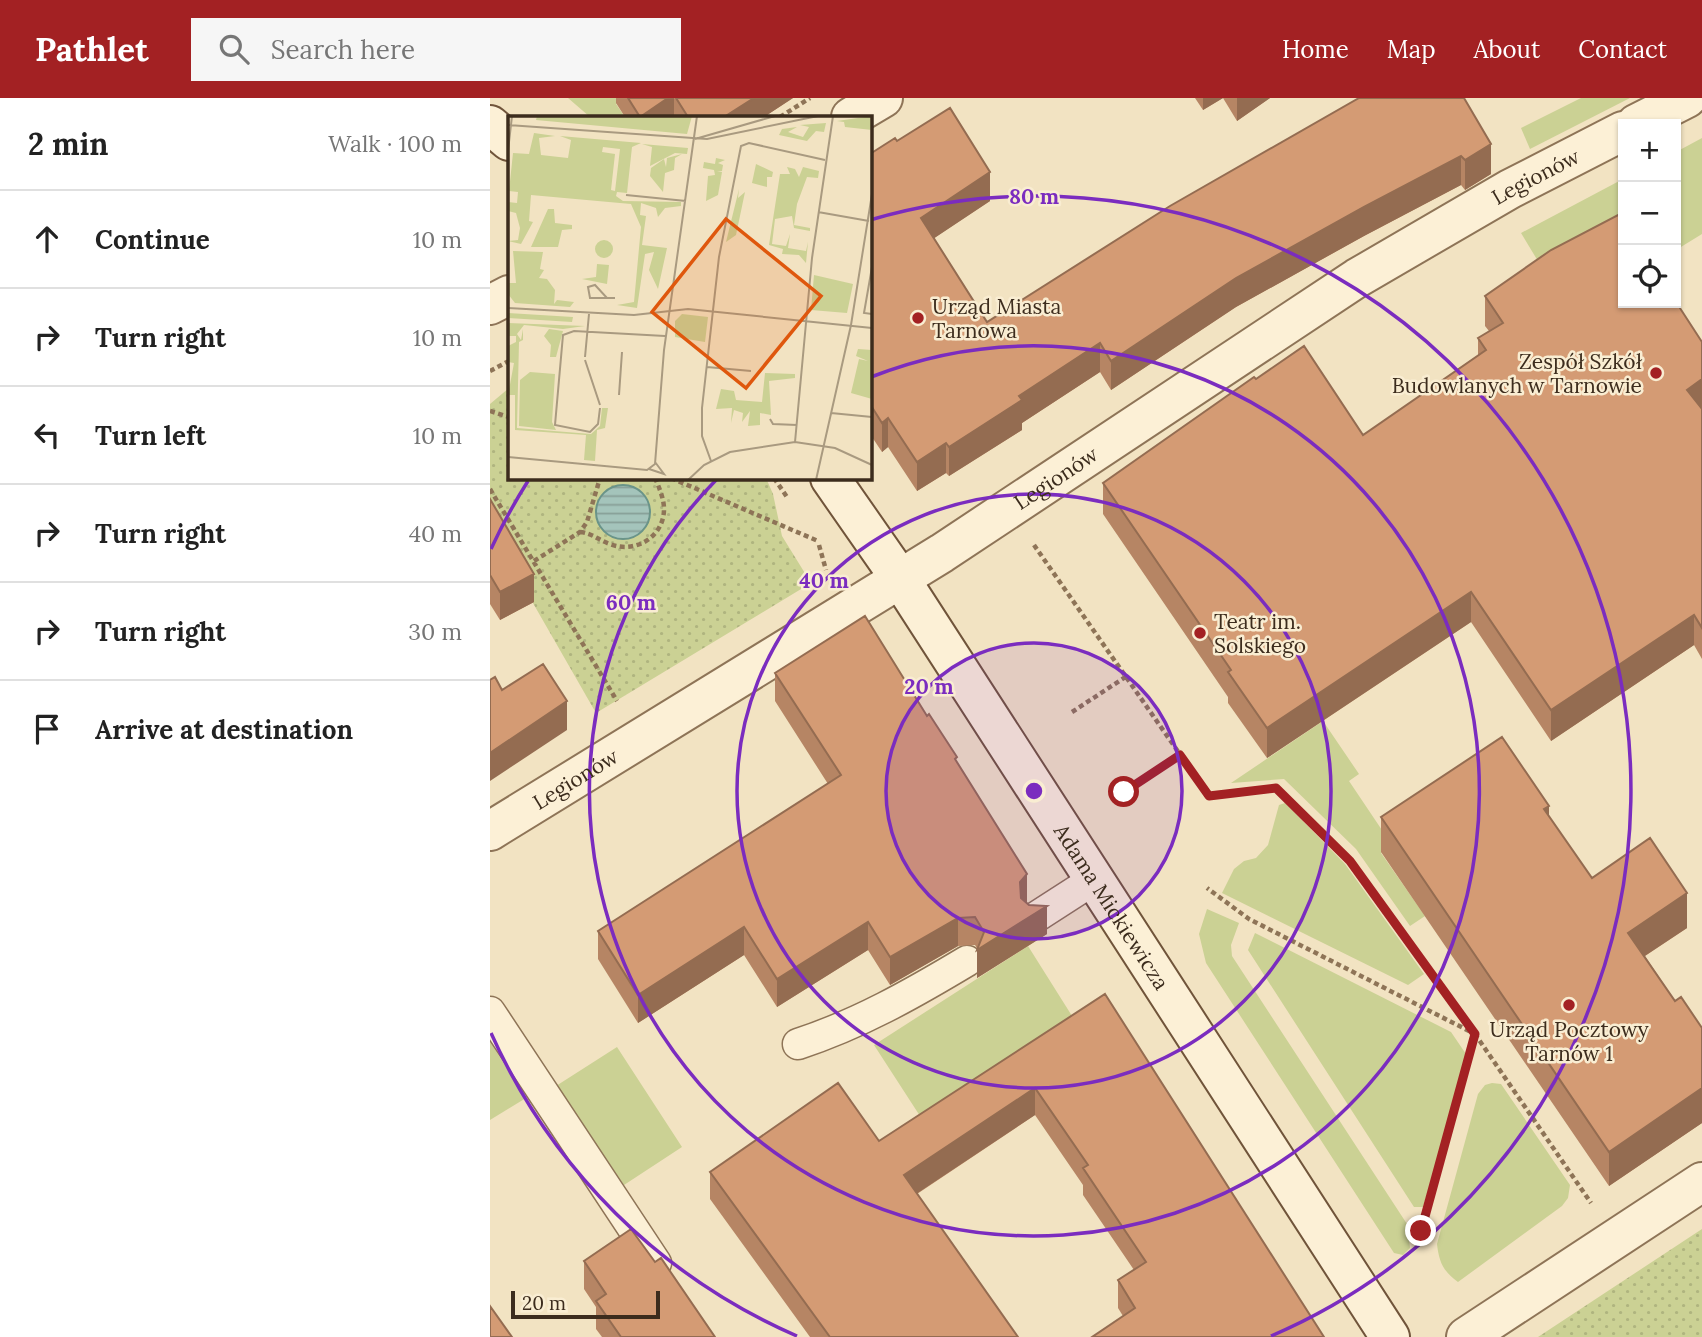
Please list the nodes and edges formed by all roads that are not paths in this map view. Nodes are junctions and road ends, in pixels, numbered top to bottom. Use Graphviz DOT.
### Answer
graph roads {
  1 [pos="883,98"];
  2 [pos="1687,98"];
  3 [pos="853,116"];
  4 [pos="1646,119"];
  5 [pos="490,125"];
  6 [pos="1618,134"];
  7 [pos="508,140"];
  8 [pos="508,295"];
  9 [pos="490,304"];
  10 [pos="831,480"];
  11 [pos="899,578"];
  12 [pos="490,831"];
  13 [pos="1095,879"];
  14 [pos="1036,917"];
  15 [pos="967,961"];
  16 [pos="490,1012"];
  17 [pos="798,1044"];
  18 [pos="1702,1182"];
  19 [pos="656,1263"];
  20 [pos="1390,1337"];
  21 [pos="1466,1337"];
  1 -- 3 [label="street"];
  2 -- 4 [label="street"];
  5 -- 7 [label="street"];
  6 -- 11 [label="street, Legionów"];
  8 -- 9 [label="street"];
  10 -- 11 [label="street, Adama Mickiewicza"];
  11 -- 12 [label="street, Legionów"];
  11 -- 13 [label="street, Adama Mickiewicza"];
  13 -- 14 [label="lane"];
  13 -- 20 [label="street, Adama Mickiewicza"];
  15 -- 17 [label="lane"];
  16 -- 19 [label="lane"];
  18 -- 21 [label="street"];
}
